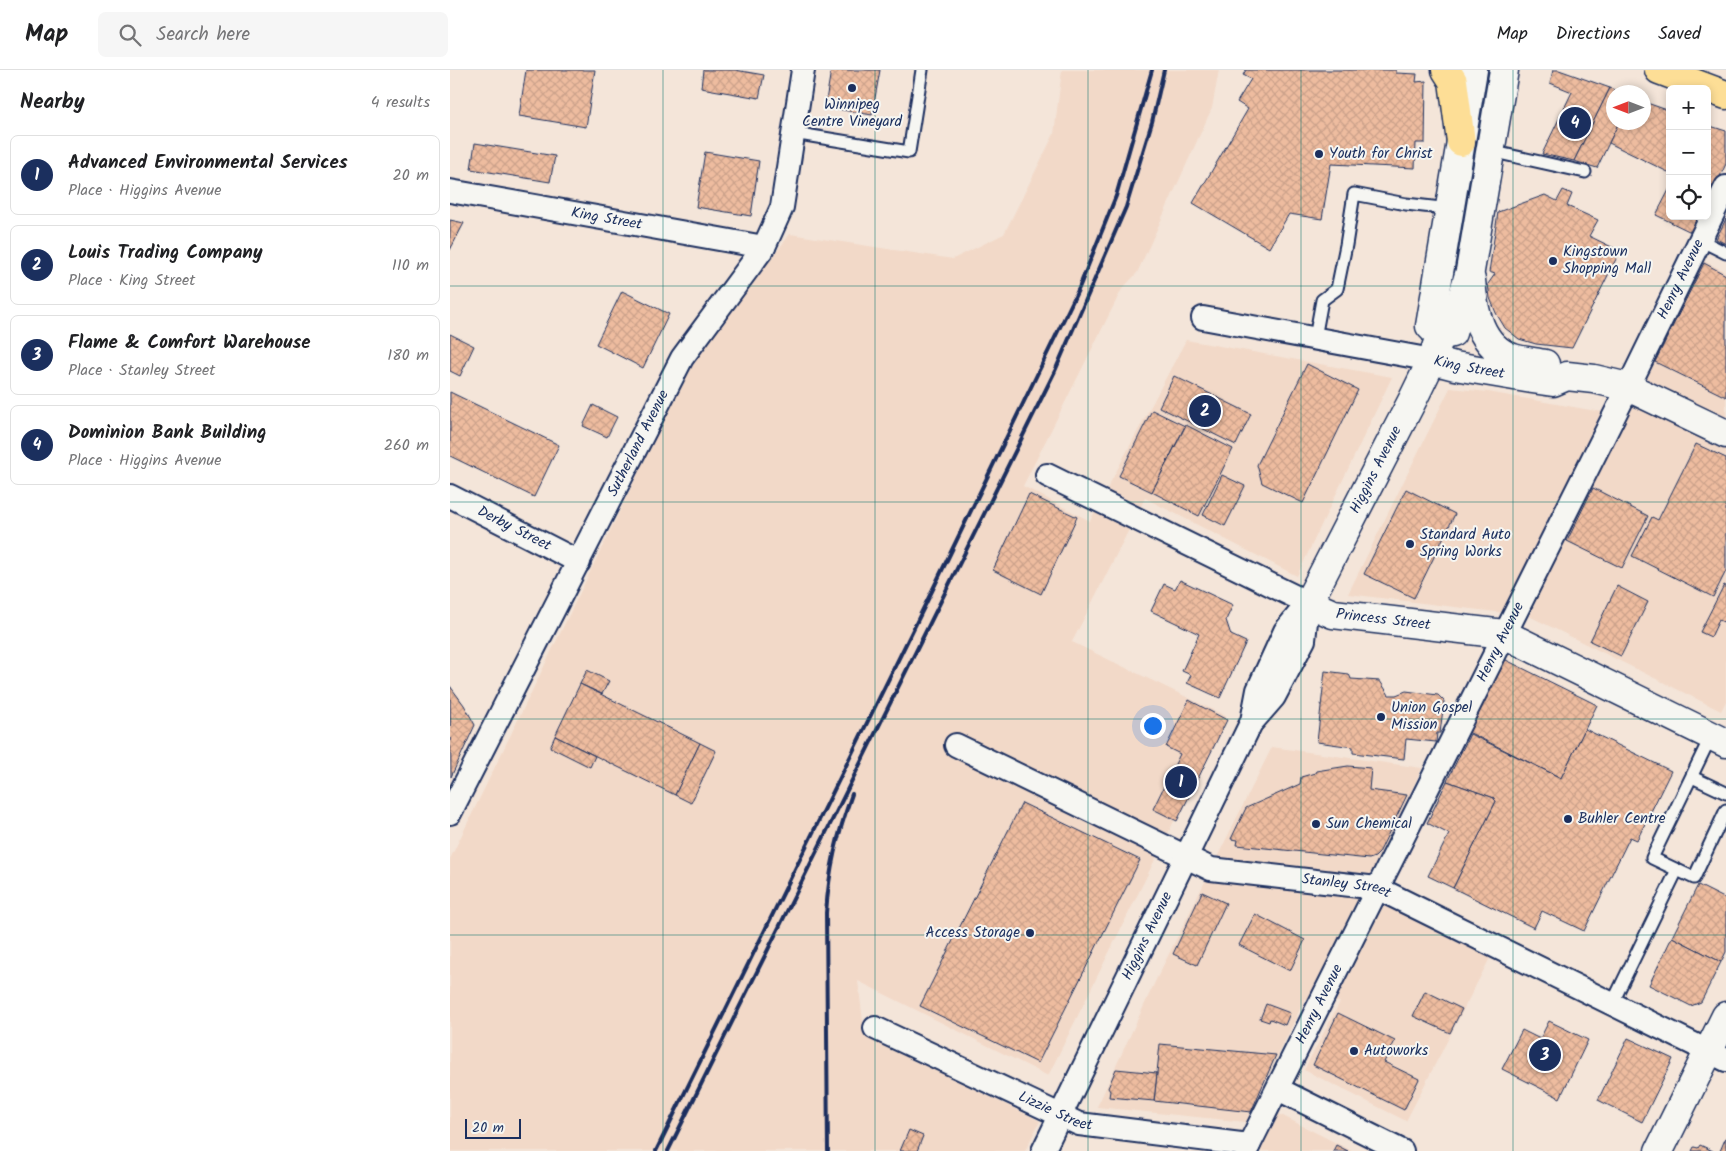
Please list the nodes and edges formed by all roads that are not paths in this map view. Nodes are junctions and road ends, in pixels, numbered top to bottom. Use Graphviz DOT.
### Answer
graph roads {
  1 [pos="803,70"];
  2 [pos="922,70"];
  3 [pos="1446,70"];
  4 [pos="1473,70"];
  5 [pos="1504,70"];
  6 [pos="1659,70"];
  7 [pos="1726,95"];
  8 [pos="793,133"];
  9 [pos="1461,142"];
  10 [pos="1490,151"];
  11 [pos="1585,172"];
  12 [pos="1726,187"];
  13 [pos="450,191"];
  14 [pos="1450,208"];
  15 [pos="1700,240"];
  16 [pos="764,247"];
  17 [pos="1726,253"];
  18 [pos="1470,271"];
  19 [pos="1204,318"];
  20 [pos="1315,338"];
  21 [pos="1436,348"];
  22 [pos="1567,376"];
  23 [pos="1628,387"];
  24 [pos="1726,434"];
  25 [pos="1047,474"];
  26 [pos="450,496"];
  27 [pos="579,562"];
  28 [pos="1308,603"];
  29 [pos="1504,634"];
  30 [pos="1719,740"];
  31 [pos="956,745"];
  32 [pos="1692,777"];
  33 [pos="1726,793"];
  34 [pos="1726,810"];
  35 [pos="450,813"];
  36 [pos="1187,858"];
  37 [pos="1677,870"];
  38 [pos="1377,888"];
  39 [pos="1612,1004"];
  40 [pos="1726,1016"];
  41 [pos="875,1028"];
  42 [pos="1717,1056"];
  43 [pos="1278,1089"];
  44 [pos="1061,1115"];
  45 [pos="1248,1148"];
  46 [pos="1043,1151"];
  47 [pos="1402,1151"];
  48 [pos="1659,1151"];
  1 -- 8 [label="street, Sutherland Avenue"];
  2 -- 8 [label="lane"];
  3 -- 9 [label="main road"];
  4 -- 9 [label="main road"];
  5 -- 10 [label="main road, Higgins Avenue"];
  6 -- 7 [label="main road"];
  8 -- 16 [label="street, Sutherland Avenue"];
  9 -- 14 [label="main road"];
  10 -- 11 [label="lane"];
  10 -- 18 [label="main road, Higgins Avenue"];
  12 -- 15 [label="street, Henry Avenue"];
  13 -- 16 [label="street, King Street"];
  14 -- 20 [label="lane"];
  14 -- 21 [label="main road"];
  15 -- 17 [label="lane"];
  15 -- 23 [label="street, Henry Avenue"];
  16 -- 27 [label="street, Sutherland Avenue"];
  18 -- 21 [label="main road, Higgins Avenue"];
  18 -- 22 [label="main road"];
  19 -- 20 [label="street, King Street"];
  20 -- 21 [label="street, King Street"];
  21 -- 22 [label="main road, King Street"];
  21 -- 28 [label="main road, Higgins Avenue"];
  22 -- 23 [label="main road, King Street"];
  23 -- 24 [label="main road, King Street"];
  23 -- 29 [label="street, Henry Avenue"];
  25 -- 28 [label="street, Princess Street"];
  26 -- 27 [label="street, Derby Street"];
  27 -- 35 [label="street, Sutherland Avenue"];
  28 -- 29 [label="main road, Princess Street"];
  28 -- 36 [label="street, Higgins Avenue"];
  29 -- 30 [label="main road, Princess Street"];
  29 -- 38 [label="street, Henry Avenue"];
  30 -- 32 [label="lane"];
  31 -- 36 [label="street, Stanley Street"];
  32 -- 33 [label="lane"];
  32 -- 37 [label="lane"];
  34 -- 37 [label="lane"];
  36 -- 38 [label="street, Stanley Street"];
  36 -- 44 [label="street, Higgins Avenue"];
  37 -- 39 [label="lane"];
  38 -- 39 [label="street, Stanley Street"];
  38 -- 43 [label="street, Henry Avenue"];
  39 -- 42 [label="street, Stanley Street"];
  40 -- 42 [label="main road"];
  41 -- 44 [label="street, Lizzie Street"];
  42 -- 48 [label="main road"];
  43 -- 45 [label="street, Henry Avenue"];
  43 -- 47 [label="street"];
  44 -- 45 [label="street, Lizzie Street"];
  44 -- 46 [label="street, Higgins Avenue"];
}
